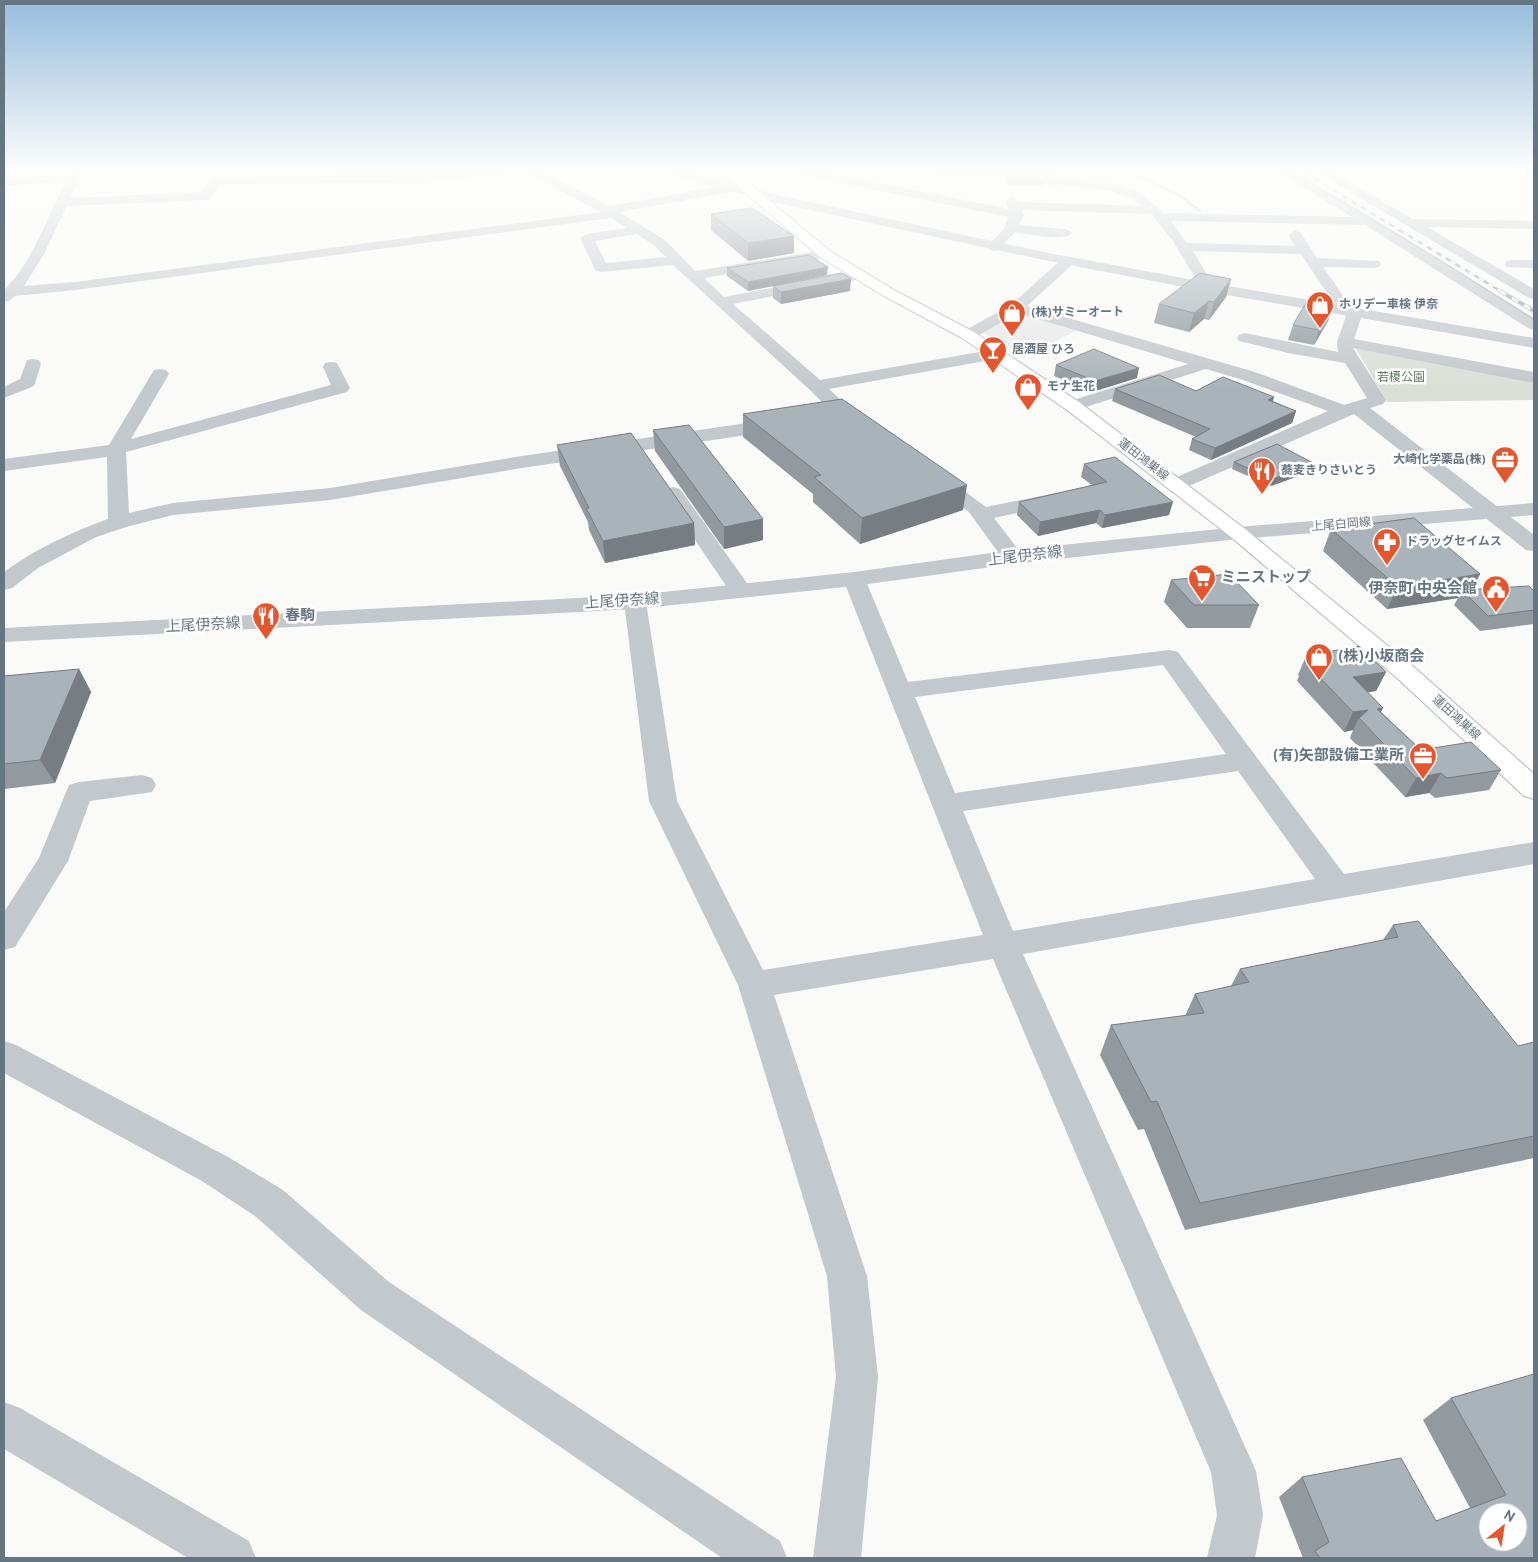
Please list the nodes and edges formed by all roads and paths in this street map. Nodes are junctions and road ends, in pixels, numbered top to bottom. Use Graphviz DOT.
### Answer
graph roads {
  1 [pos="41,243"];
  2 [pos="386,243"];
  3 [pos="589,243"];
  4 [pos="658,243"];
  5 [pos="812,243"];
  6 [pos="975,243"];
  7 [pos="996,243"];
  8 [pos="1180,243"];
  9 [pos="1300,243"];
  10 [pos="1403,243"];
  11 [pos="1446,243"];
  12 [pos="993,247"];
  13 [pos="1183,247"];
  14 [pos="825,254"];
  15 [pos="1309,256"];
  16 [pos="676,260"];
  17 [pos="1068,261"];
  18 [pos="1374,264"];
  19 [pos="1534,264"];
  20 [pos="692,276"];
  21 [pos="860,276"];
  22 [pos="1534,277"];
  23 [pos="1207,286"];
  24 [pos="8,295"];
  25 [pos="1534,295"];
  26 [pos="721,302"];
  27 [pos="1016,308"];
  28 [pos="1350,311"];
  29 [pos="1534,325"];
  30 [pos="968,334"];
  31 [pos="1245,338"];
  32 [pos="1345,342"];
  33 [pos="1534,343"];
  34 [pos="996,354"];
  35 [pos="1351,358"];
  36 [pos="1207,363"];
  37 [pos="32,364"];
  38 [pos="331,367"];
  39 [pos="160,374"];
  40 [pos="1534,378"];
  41 [pos="816,386"];
  42 [pos="4,393"];
  43 [pos="1074,406"];
  44 [pos="1350,409"];
  45 [pos="845,414"];
  46 [pos="825,417"];
  47 [pos="796,422"];
  48 [pos="876,436"];
  49 [pos="116,450"];
  50 [pos="650,461"];
  51 [pos="914,464"];
  52 [pos="4,465"];
  53 [pos="1175,485"];
  54 [pos="1068,496"];
  55 [pos="1534,509"];
  56 [pos="1493,512"];
  57 [pos="982,514"];
  58 [pos="119,522"];
  59 [pos="1238,533"];
  60 [pos="1534,545"];
  61 [pos="1013,557"];
  62 [pos="854,578"];
  63 [pos="4,583"];
  64 [pos="741,591"];
  65 [pos="635,602"];
  66 [pos="4,635"];
  67 [pos="900,691"];
  68 [pos="1244,761"];
  69 [pos="142,785"];
  70 [pos="1534,789"];
  71 [pos="946,804"];
  72 [pos="1534,853"];
  73 [pos="1336,886"];
  74 [pos="4,938"];
  75 [pos="1003,945"];
  76 [pos="754,984"];
  77 [pos="4,1056"];
  78 [pos="4,1424"];
  79 [pos="232,1558"];
  80 [pos="762,1558"];
  81 [pos="837,1558"];
  82 [pos="1231,1558"];
  1 -- 24 [label="street"];
  2 -- 24 [label="street"];
  3 -- 16 [label="street"];
  4 -- 16 [label="street"];
  5 -- 14 [label="main road, 蓮田鴻巣線"];
  6 -- 12 [label="street"];
  7 -- 12 [label="street"];
  8 -- 13 [label="street"];
  9 -- 15 [label="street"];
  10 -- 29 [label="street"];
  11 -- 25 [label="street"];
  12 -- 17 [label="street"];
  13 -- 15 [label="street"];
  13 -- 23 [label="street"];
  14 -- 20 [label="street"];
  14 -- 21 [label="main road, 蓮田鴻巣線"];
  15 -- 18 [label="street"];
  15 -- 28 [label="street"];
  16 -- 20 [label="street"];
  17 -- 23 [label="street"];
  17 -- 27 [label="street"];
  19 -- 22 [label="street"];
  20 -- 26 [label="street"];
  21 -- 26 [label="street"];
  21 -- 30 [label="main road, 蓮田鴻巣線"];
  23 -- 28 [label="street"];
  26 -- 41 [label="street"];
  27 -- 30 [label="street"];
  27 -- 36 [label="street"];
  28 -- 32 [label="street"];
  28 -- 33 [label="street"];
  30 -- 34 [label="main road, 蓮田鴻巣線"];
  31 -- 35 [label="street"];
  32 -- 35 [label="street"];
  32 -- 40 [label="street"];
  34 -- 41 [label="street"];
  34 -- 43 [label="main road, 蓮田鴻巣線"];
  35 -- 44 [label="street"];
  36 -- 43 [label="street"];
  36 -- 44 [label="street"];
  37 -- 42 [label="street"];
  38 -- 49 [label="street"];
  39 -- 49 [label="street"];
  41 -- 45 [label="street"];
  43 -- 53 [label="main road, 蓮田鴻巣線"];
  44 -- 53 [label="street"];
  44 -- 56 [label="street"];
  45 -- 46 [label="street"];
  45 -- 48 [label="street"];
  47 -- 50 [label="street"];
  49 -- 52 [label="street"];
  49 -- 58 [label="street"];
  50 -- 58 [label="street"];
  50 -- 64 [label="street"];
  51 -- 57 [label="street"];
  53 -- 59 [label="main road, 蓮田鴻巣線"];
  54 -- 57 [label="street"];
  55 -- 56 [label="street, 上尾白岡線"];
  56 -- 59 [label="street, 上尾白岡線"];
  56 -- 60 [label="street"];
  57 -- 61 [label="street"];
  58 -- 63 [label="street"];
  59 -- 61 [label="street, 上尾伊奈線"];
  59 -- 70 [label="main road, 蓮田鴻巣線"];
  61 -- 62 [label="street, 上尾伊奈線"];
  62 -- 64 [label="street, 上尾伊奈線"];
  62 -- 67 [label="street"];
  64 -- 65 [label="street, 上尾伊奈線"];
  65 -- 66 [label="street, 上尾伊奈線"];
  65 -- 76 [label="street"];
  67 -- 68 [label="street"];
  67 -- 71 [label="street"];
  68 -- 71 [label="street"];
  68 -- 73 [label="street"];
  69 -- 74 [label="street"];
  71 -- 75 [label="street"];
  72 -- 73 [label="street"];
  73 -- 75 [label="street"];
  75 -- 76 [label="street"];
  75 -- 82 [label="street"];
  76 -- 81 [label="street"];
  77 -- 80 [label="street"];
  78 -- 79 [label="street"];
}
